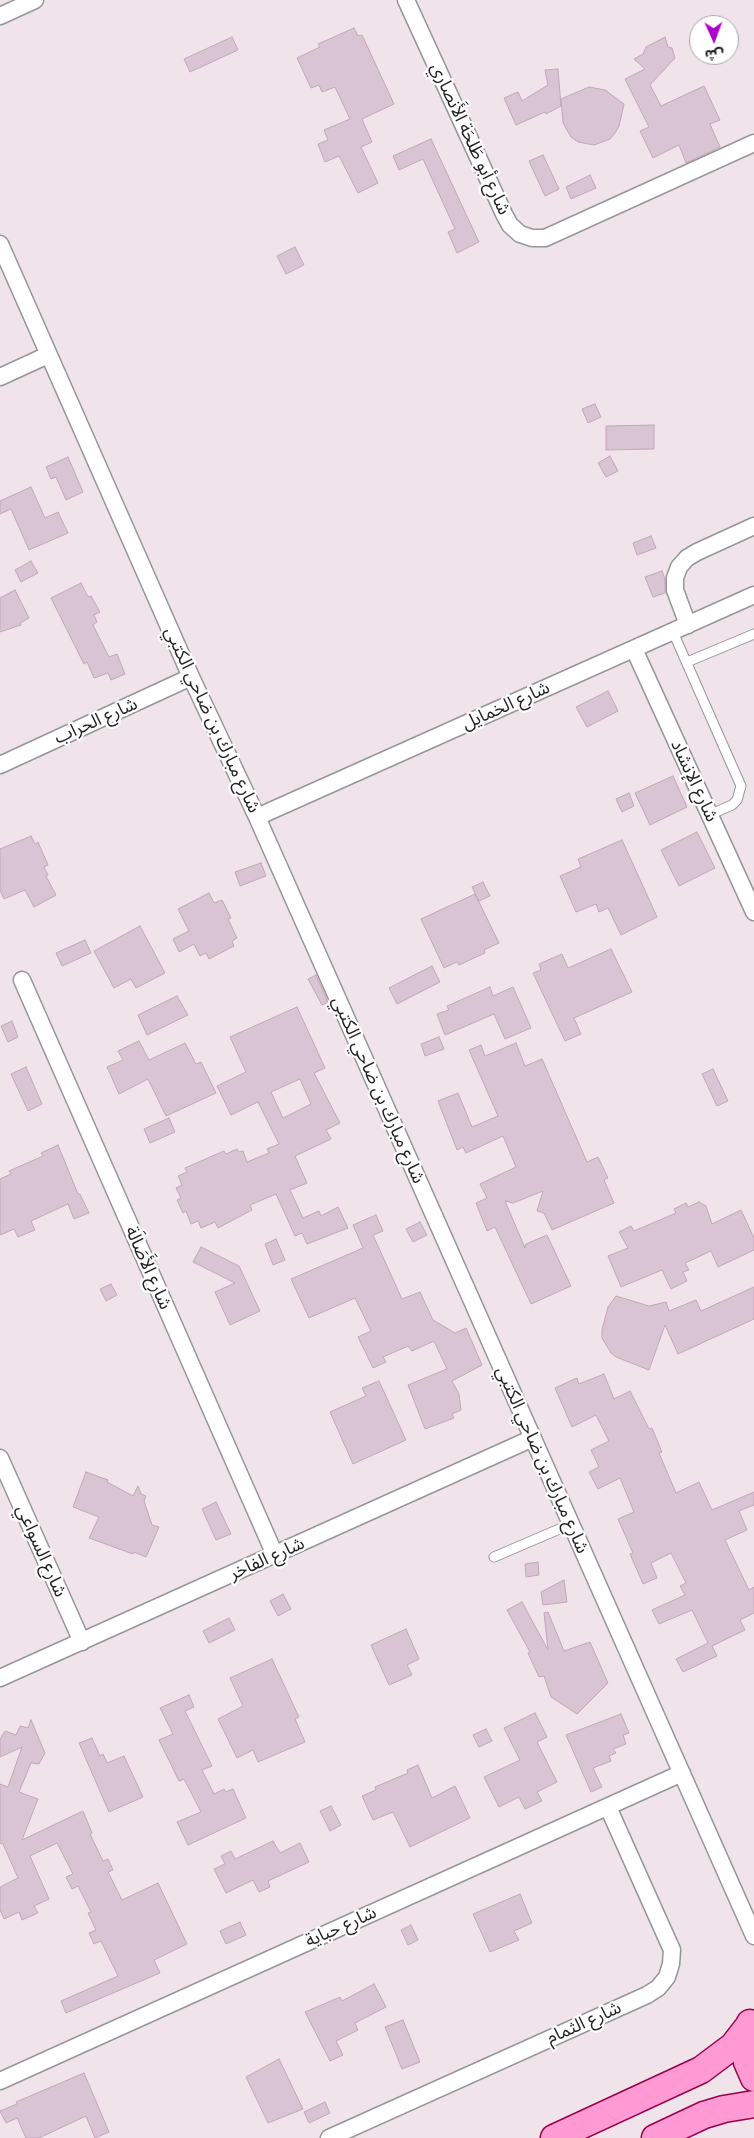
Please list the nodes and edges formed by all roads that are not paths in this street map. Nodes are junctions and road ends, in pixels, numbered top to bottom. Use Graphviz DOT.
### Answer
graph roads {
  1 [pos="34,0"];
  2 [pos="410,1"];
  3 [pos="0,16"];
  4 [pos="754,143"];
  5 [pos="0,244"];
  6 [pos="48,356"];
  7 [pos="0,377"];
  8 [pos="754,526"];
  9 [pos="754,595"];
  10 [pos="680,628"];
  11 [pos="754,634"];
  12 [pos="634,649"];
  13 [pos="687,662"];
  14 [pos="191,677"];
  15 [pos="0,764"];
  16 [pos="710,815"];
  17 [pos="257,817"];
  18 [pos="754,912"];
  19 [pos="22,980"];
  20 [pos="533,1438"];
  21 [pos="0,1460"];
  22 [pos="571,1524"];
  23 [pos="274,1555"];
  24 [pos="494,1557"];
  25 [pos="82,1642"];
  26 [pos="0,1678"];
  27 [pos="682,1774"];
  28 [pos="608,1807"];
  29 [pos="748,1907"];
  30 [pos="754,1936"];
  31 [pos="752,2020"];
  32 [pos="754,2078"];
  33 [pos="0,2081"];
  34 [pos="754,2104"];
  35 [pos="329,2138"];
  36 [pos="554,2138"];
  37 [pos="655,2138"];
  1 -- 3 [label="street"];
  2 -- 4 [label="street, شارع أبو طَلحَة الأَنصاري"];
  5 -- 6 [label="street, شارع مبارك بن ضاحي الكتبي"];
  6 -- 7 [label="street"];
  6 -- 14 [label="street, شارع مبارك بن ضاحي الكتبي"];
  8 -- 10 [label="street"];
  9 -- 10 [label="street, شارع الخمايل"];
  10 -- 12 [label="street, شارع الخمايل"];
  10 -- 13 [label="lane"];
  11 -- 13 [label="lane"];
  12 -- 16 [label="street, شارع الإنشاد"];
  12 -- 17 [label="street, شارع الخمايل"];
  13 -- 16 [label="lane"];
  14 -- 15 [label="street, شارع الحراب"];
  14 -- 17 [label="street, شارع مبارك بن ضاحي الكتبي"];
  16 -- 18 [label="street, شارع الإنشاد"];
  17 -- 20 [label="street, شارع مبارك بن ضاحي الكتبي"];
  19 -- 23 [label="street, شارع الأَصَالَة"];
  20 -- 22 [label="street, شارع مبارك بن ضاحي الكتبي"];
  20 -- 23 [label="street, شارع الفاخر"];
  21 -- 25 [label="street, شارع السواعي"];
  22 -- 24 [label="lane"];
  22 -- 27 [label="street, شارع مبارك بن ضاحي الكتبي"];
  23 -- 25 [label="street, شارع الفاخر"];
  25 -- 26 [label="street, شارع الفاخر"];
  27 -- 28 [label="street, شارع حباية"];
  27 -- 29 [label="street, شارع مبارك بن ضاحي الكتبي"];
  28 -- 33 [label="street, شارع حباية"];
  28 -- 35 [label="street, شارع الثمام"];
  29 -- 30 [label="street, شارع مبارك بن ضاحي الكتبي"];
  31 -- 32 [label="main road"];
  31 -- 36 [label="main road"];
  34 -- 37 [label="main road"];
}
